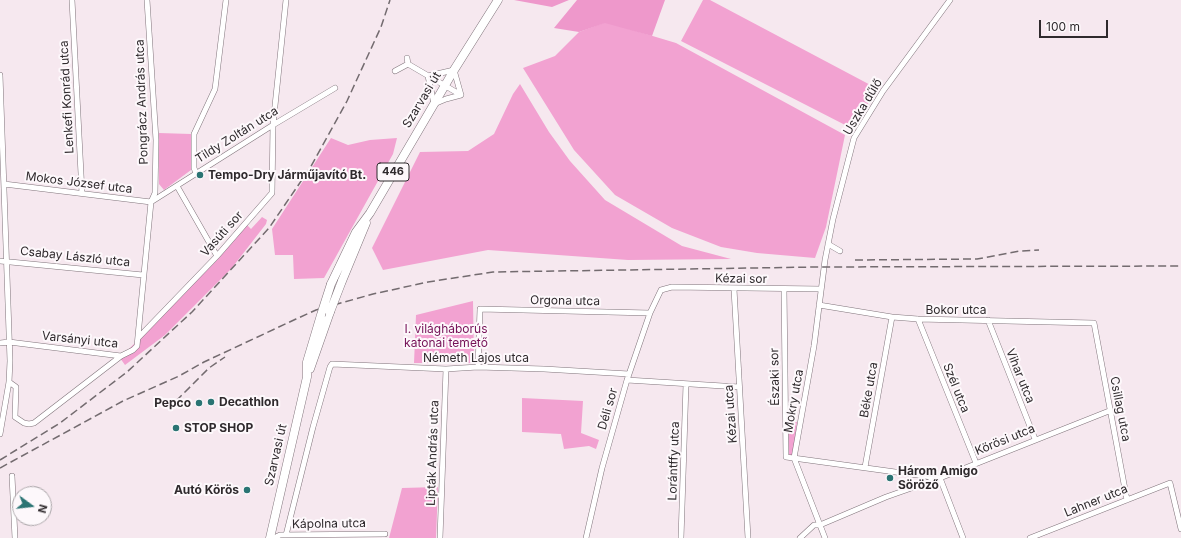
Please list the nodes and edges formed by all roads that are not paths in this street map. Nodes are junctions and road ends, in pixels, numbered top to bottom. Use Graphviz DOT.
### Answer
graph roads {
  1 [pos="72,0"];
  2 [pos="147,0"];
  3 [pos="226,0"];
  4 [pos="286,0"];
  5 [pos="498,0"];
  6 [pos="950,0"];
  7 [pos="407,58"];
  8 [pos="408,64"];
  9 [pos="454,70"];
  10 [pos="395,71"];
  11 [pos="0,75"];
  12 [pos="428,76"];
  13 [pos="445,85"];
  14 [pos="335,88"];
  15 [pos="463,96"];
  16 [pos="434,104"];
  17 [pos="273,125"];
  18 [pos="196,172"];
  19 [pos="2,176"];
  20 [pos="4,184"];
  21 [pos="177,186"];
  22 [pos="82,193"];
  23 [pos="151,202"];
  24 [pos="370,213"];
  25 [pos="828,244"];
  26 [pos="840,252"];
  27 [pos="217,256"];
  28 [pos="3,260"];
  29 [pos="824,263"];
  30 [pos="143,274"];
  31 [pos="734,289"];
  32 [pos="784,289"];
  33 [pos="821,289"];
  34 [pos="661,290"];
  35 [pos="819,305"];
  36 [pos="650,313"];
  37 [pos="892,318"];
  38 [pos="918,320"];
  39 [pos="988,320"];
  40 [pos="1094,323"];
  41 [pos="139,337"];
  42 [pos="9,342"];
  43 [pos="0,343"];
  44 [pos="120,356"];
  45 [pos="478,367"];
  46 [pos="446,369"];
  47 [pos="629,374"];
  48 [pos="306,377"];
  49 [pos="627,380"];
  50 [pos="9,382"];
  51 [pos="686,384"];
  52 [pos="739,387"];
  53 [pos="1109,411"];
  54 [pos="0,434"];
  55 [pos="1035,439"];
  56 [pos="794,458"];
  57 [pos="976,463"];
  58 [pos="866,467"];
  59 [pos="12,476"];
  60 [pos="940,478"];
  61 [pos="1127,500"];
  62 [pos="820,525"];
  63 [pos="1181,529"];
  64 [pos="386,534"];
  65 [pos="286,535"];
  66 [pos="15,538"];
  67 [pos="270,538"];
  68 [pos="274,538"];
  69 [pos="440,538"];
  70 [pos="586,538"];
  71 [pos="681,538"];
  72 [pos="748,538"];
  73 [pos="800,538"];
  74 [pos="825,538"];
  75 [pos="963,538"];
  76 [pos="1030,538"];
  1 -- 22 [label="street, Lenkefi Konrád utca"];
  2 -- 23 [label="street, Pongrácz András utca"];
  3 -- 18 [label="street"];
  4 -- 17 [label="street, Vasúti sor"];
  5 -- 9 [label="main road, Szarvasi út / 446"];
  6 -- 25 [label="street, Uszka dűlő"];
  7 -- 8 [label="street"];
  8 -- 10 [label="street"];
  8 -- 12 [label="street"];
  9 -- 12 [label="street"];
  9 -- 13 [label="main road, Szarvasi út / 446"];
  9 -- 15 [label="street"];
  11 -- 19 [label="street"];
  12 -- 13 [label="street"];
  12 -- 16 [label="street"];
  13 -- 15 [label="street"];
  13 -- 16 [label="main road, Szarvasi út / 446"];
  14 -- 17 [label="street, Tildy Zoltán utca"];
  15 -- 16 [label="street"];
  16 -- 24 [label="main road, Szarvasi út / 446"];
  17 -- 18 [label="street, Tildy Zoltán utca"];
  17 -- 27 [label="street, Vasúti sor"];
  18 -- 21 [label="street, Tildy Zoltán utca"];
  19 -- 20 [label="street"];
  20 -- 22 [label="street, Mokos József utca"];
  20 -- 28 [label="street"];
  21 -- 23 [label="street, Tildy Zoltán utca"];
  21 -- 27 [label="street"];
  22 -- 23 [label="street, Mokos József utca"];
  23 -- 30 [label="street, Pongrácz András utca"];
  24 -- 48 [label="main road, Szarvasi út / 446, bridge"];
  24 -- 48 [label="main road, Szarvasi út / 446, bridge"];
  25 -- 26 [label="street"];
  25 -- 29 [label="street, Uszka dűlő"];
  27 -- 41 [label="street, Vasúti sor"];
  28 -- 30 [label="street, Csabay László utca"];
  28 -- 42 [label="street"];
  29 -- 33 [label="street, Mokry utca"];
  30 -- 41 [label="street, Pongrácz András utca"];
  31 -- 32 [label="street, Kézai sor"];
  31 -- 34 [label="street, Kézai sor"];
  31 -- 52 [label="street, Kézai utca"];
  32 -- 33 [label="street, Kézai sor"];
  32 -- 56 [label="street, Északi sor"];
  33 -- 35 [label="street, Mokry utca"];
  34 -- 36 [label="street, Déli sor"];
  35 -- 37 [label="street, Bokor utca"];
  35 -- 56 [label="street, Mokry utca"];
  36 -- 45 [label="street, Orgona utca"];
  36 -- 47 [label="street, Déli sor"];
  37 -- 38 [label="street, Bokor utca"];
  37 -- 58 [label="street, Béke utca"];
  38 -- 39 [label="street, Bokor utca"];
  38 -- 57 [label="street, Szél utca"];
  39 -- 40 [label="street, Bokor utca"];
  39 -- 55 [label="street, Vihar utca"];
  40 -- 53 [label="street, Csillag utca"];
  41 -- 44 [label="street, Varsányi utca"];
  42 -- 43 [label="street, Varsányi utca"];
  42 -- 44 [label="street, Varsányi utca"];
  42 -- 50 [label="street"];
  44 -- 50 [label="street"];
  45 -- 46 [label="street, Németh Lajos utca"];
  45 -- 47 [label="street, Németh Lajos utca"];
  46 -- 65 [label="street, Németh Lajos utca"];
  46 -- 69 [label="street, Lipták András utca"];
  47 -- 49 [label="street, Déli sor"];
  48 -- 67 [label="main road, Szarvasi út / 446"];
  49 -- 51 [label="street"];
  49 -- 70 [label="street, Déli sor"];
  50 -- 54 [label="street"];
  51 -- 52 [label="street"];
  51 -- 71 [label="street, Lorántffy utca"];
  52 -- 72 [label="street, Kézai utca"];
  53 -- 55 [label="street, Körösi utca"];
  53 -- 61 [label="street, Csillag utca"];
  55 -- 57 [label="street, Körösi utca"];
  56 -- 58 [label="street"];
  56 -- 62 [label="street"];
  57 -- 60 [label="street, Körösi utca"];
  58 -- 60 [label="street"];
  59 -- 66 [label="street"];
  60 -- 62 [label="street, Körösi utca"];
  60 -- 75 [label="street"];
  61 -- 63 [label="street, Lahner utca"];
  61 -- 76 [label="street, Lahner utca"];
  62 -- 73 [label="street"];
  62 -- 74 [label="street"];
  64 -- 65 [label="street, Kápolna utca"];
  65 -- 68 [label="street, Kápolna utca"];
}
